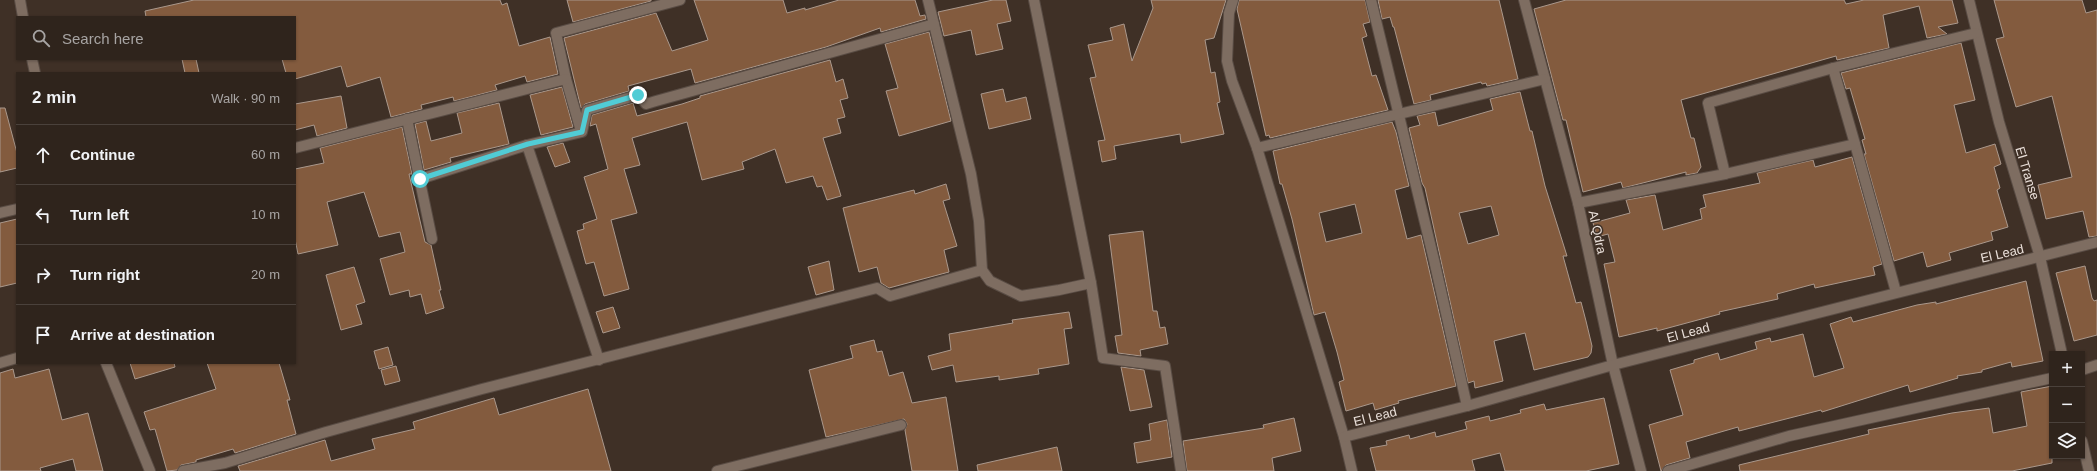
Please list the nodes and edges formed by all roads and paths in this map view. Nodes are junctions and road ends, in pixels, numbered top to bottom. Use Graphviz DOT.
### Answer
graph roads {
  1 [pos="20,0"];
  2 [pos="680,0"];
  3 [pos="928,0"];
  4 [pos="1034,0"];
  5 [pos="1233,0"];
  6 [pos="1371,0"];
  7 [pos="1524,0"];
  8 [pos="1969,0"];
  9 [pos="23,16"];
  10 [pos="934,24"];
  11 [pos="1976,33"];
  12 [pos="32,60"];
  13 [pos="1833,68"];
  14 [pos="35,72"];
  15 [pos="566,79"];
  16 [pos="1544,79"];
  17 [pos="1399,113"];
  18 [pos="406,119"];
  19 [pos="582,132"];
  20 [pos="528,144"];
  21 [pos="1855,144"];
  22 [pos="296,148"];
  23 [pos="1257,148"];
  24 [pos="1725,174"];
  25 [pos="420,179"];
  26 [pos="1578,203"];
  27 [pos="16,209"];
  28 [pos="0,213"];
  29 [pos="432,238"];
  30 [pos="2097,242"];
  31 [pos="2040,257"];
  32 [pos="982,270"];
  33 [pos="1091,283"];
  34 [pos="1896,292"];
  35 [pos="2061,351"];
  36 [pos="16,358"];
  37 [pos="599,360"];
  38 [pos="0,363"];
  39 [pos="106,364"];
  40 [pos="1613,365"];
  41 [pos="2097,365"];
  42 [pos="2085,369"];
  43 [pos="2049,379"];
  44 [pos="1467,406"];
  45 [pos="901,425"];
  46 [pos="1344,437"];
  47 [pos="2085,453"];
  48 [pos="150,471"];
  49 [pos="183,471"];
  50 [pos="717,471"];
  51 [pos="1181,471"];
  52 [pos="1352,471"];
  53 [pos="1642,471"];
  54 [pos="1668,471"];
  55 [pos="2089,471"];
  1 -- 9 [label="street"];
  2 -- 15 [label="street"];
  3 -- 10 [label="street"];
  4 -- 33 [label="street"];
  5 -- 23 [label="street"];
  6 -- 17 [label="street"];
  7 -- 16 [label="street, Al Qdra"];
  8 -- 11 [label="street, El Transe"];
  10 -- 19 [label="street"];
  10 -- 32 [label="street"];
  11 -- 13 [label="street"];
  11 -- 31 [label="street, El Transe"];
  12 -- 14 [label="street"];
  13 -- 21 [label="street"];
  13 -- 24 [label="street"];
  15 -- 18 [label="street"];
  15 -- 19 [label="street"];
  16 -- 17 [label="street"];
  16 -- 26 [label="street, Al Qdra"];
  17 -- 23 [label="street"];
  17 -- 44 [label="street"];
  18 -- 22 [label="street"];
  18 -- 25 [label="street"];
  19 -- 20 [label="street"];
  20 -- 25 [label="street"];
  20 -- 37 [label="street"];
  21 -- 24 [label="street"];
  21 -- 34 [label="street"];
  23 -- 46 [label="street"];
  24 -- 26 [label="street"];
  25 -- 29 [label="street"];
  26 -- 40 [label="street, Al Qdra"];
  27 -- 28 [label="street"];
  30 -- 31 [label="street, El Lead"];
  31 -- 34 [label="street, El Lead"];
  31 -- 35 [label="street, El Transe"];
  32 -- 33 [label="street"];
  32 -- 37 [label="street"];
  33 -- 51 [label="street"];
  34 -- 40 [label="street, El Lead"];
  36 -- 38 [label="street"];
  37 -- 49 [label="street"];
  39 -- 48 [label="street"];
  40 -- 44 [label="street, El Lead"];
  40 -- 53 [label="street, Al Qdra"];
  41 -- 42 [label="street"];
  43 -- 54 [label="street"];
  44 -- 46 [label="street, El Lead"];
  45 -- 50 [label="street"];
  46 -- 52 [label="street"];
  47 -- 55 [label="street"];
}
